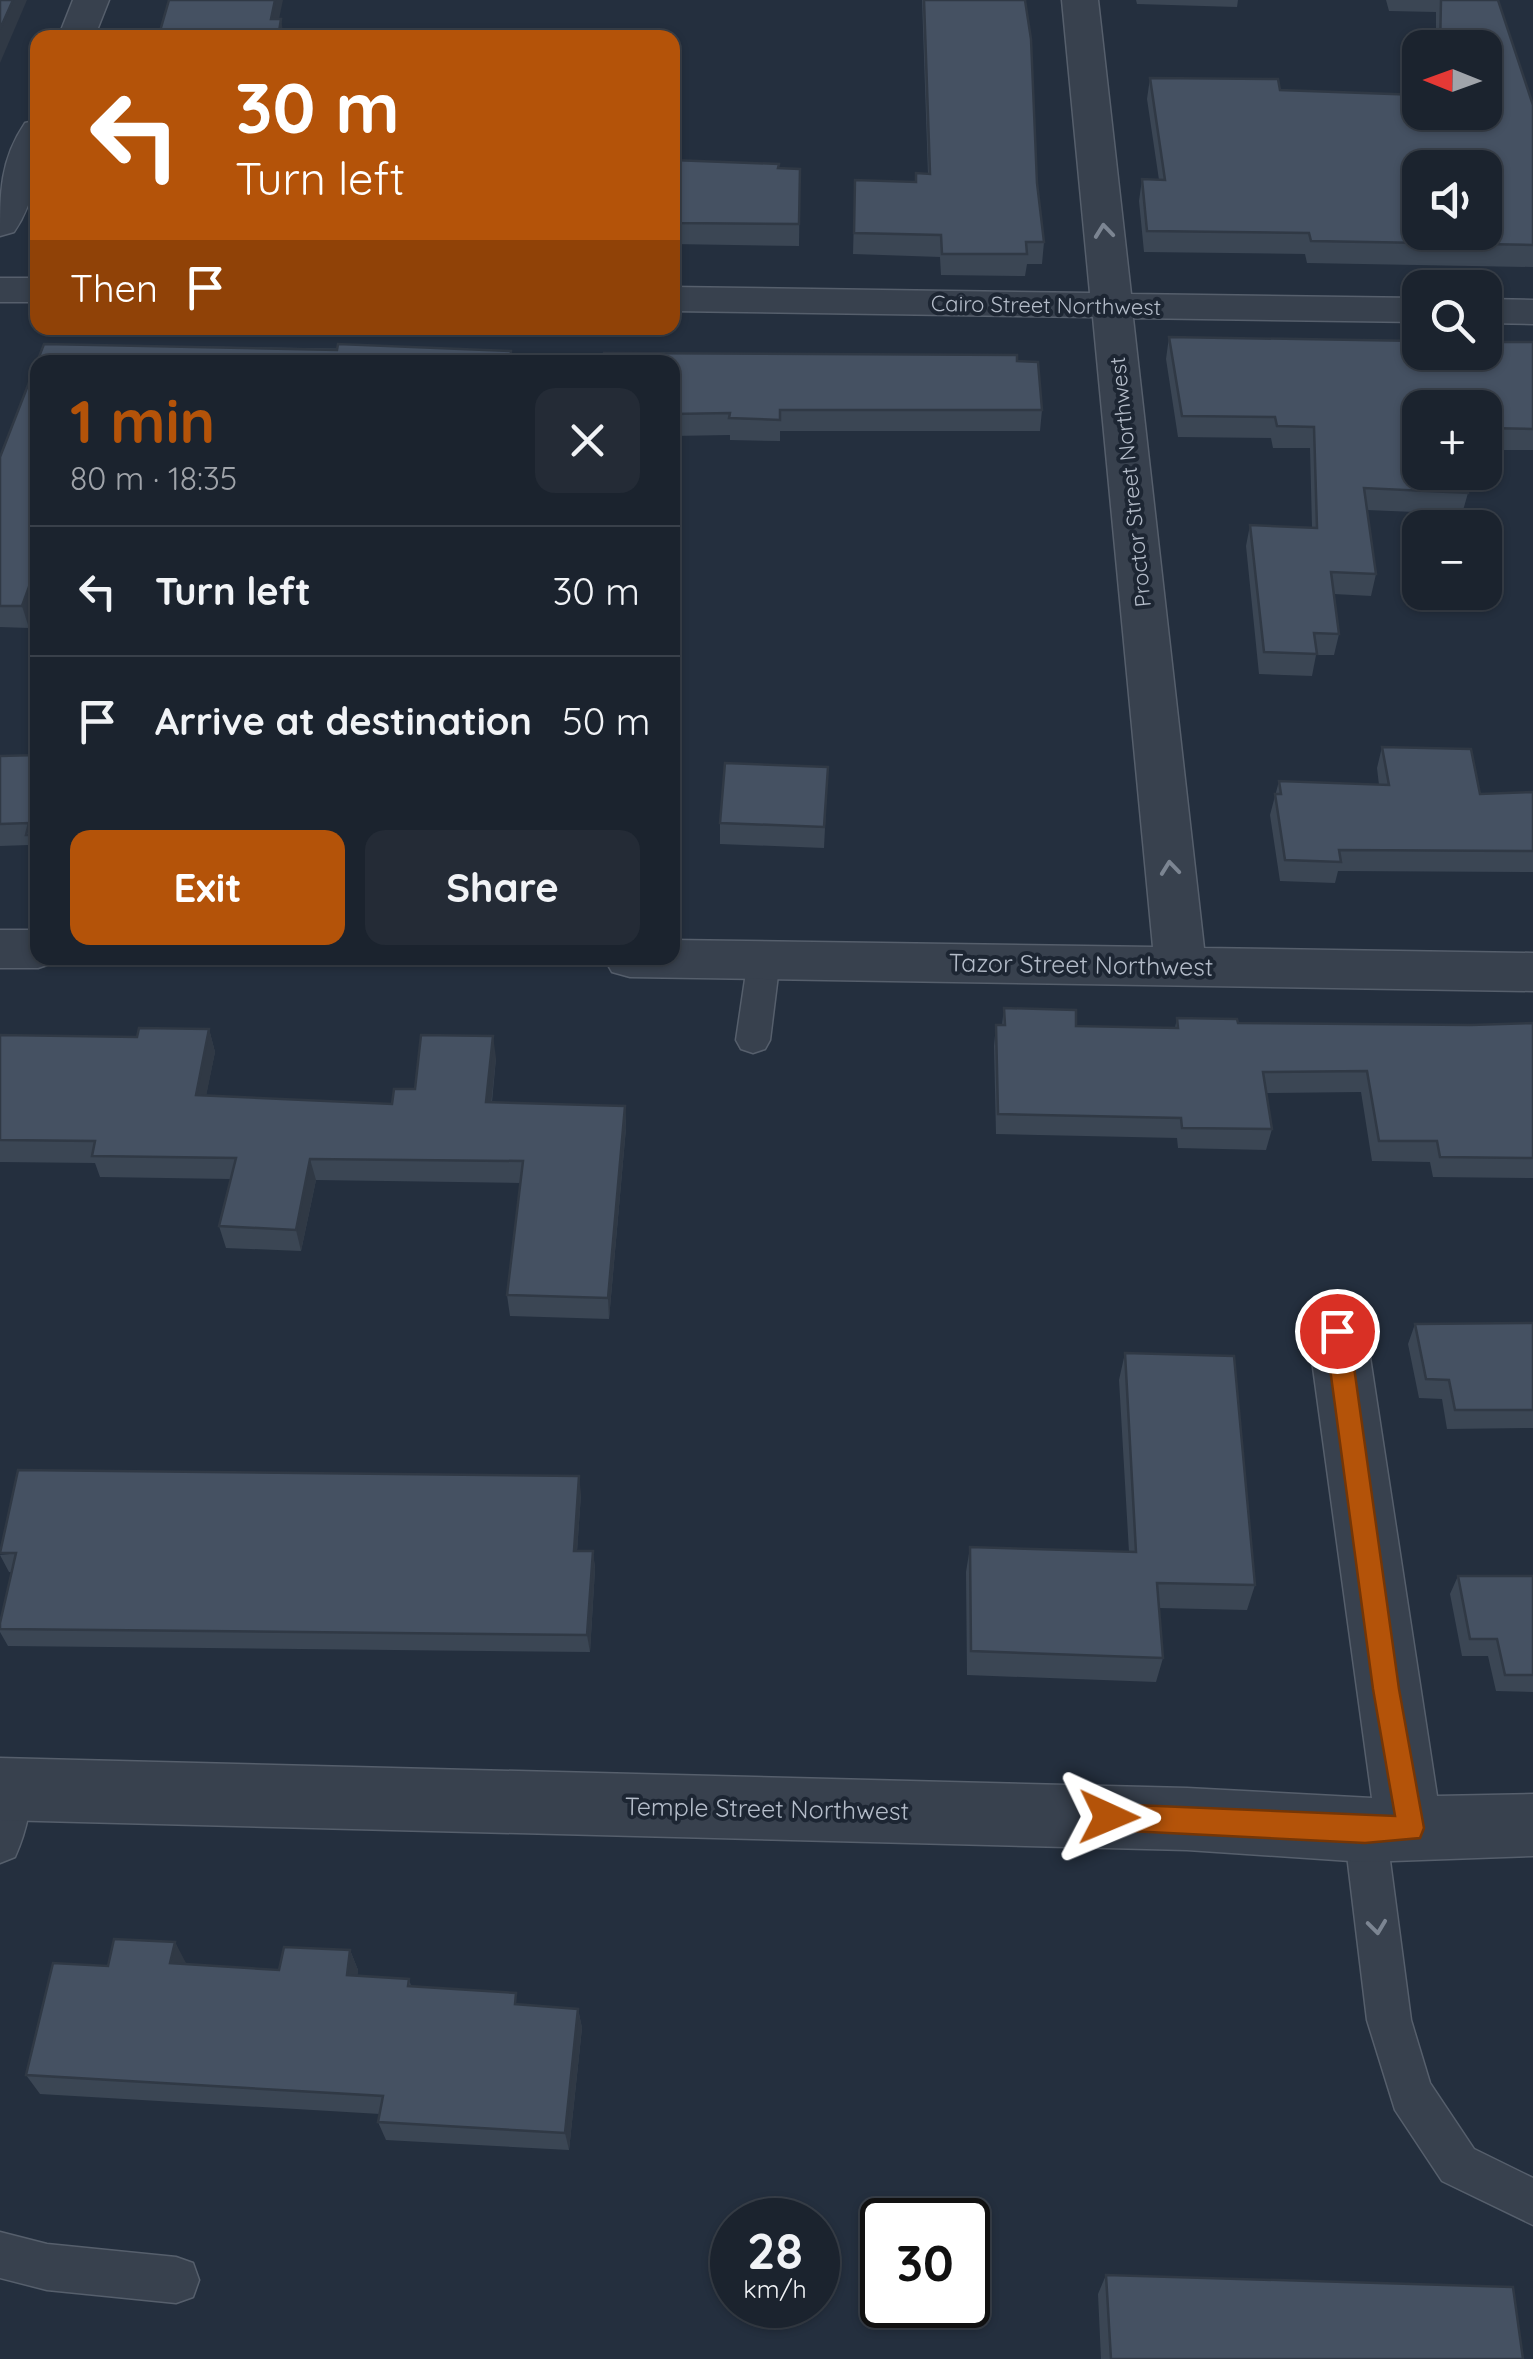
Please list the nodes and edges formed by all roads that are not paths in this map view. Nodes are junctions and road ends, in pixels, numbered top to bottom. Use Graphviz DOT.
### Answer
graph roads {
  1 [pos="91,0"];
  2 [pos="1080,0"];
  3 [pos="79,30"];
  4 [pos="30,151"];
  5 [pos="0,224"];
  6 [pos="0,290"];
  7 [pos="30,290"];
  8 [pos="680,300"];
  9 [pos="1112,306"];
  10 [pos="1402,310"];
  11 [pos="1502,311"];
  12 [pos="1533,312"];
  13 [pos="0,948"];
  14 [pos="30,949"];
  15 [pos="680,959"];
  16 [pos="764,960"];
  17 [pos="1180,965"];
  18 [pos="1533,972"];
  19 [pos="753,1040"];
  20 [pos="1337,1331"];
  21 [pos="4,1807"];
  22 [pos="1533,1826"];
  23 [pos="1388,1829"];
  24 [pos="1533,2202"];
  25 [pos="0,2254"];
  26 [pos="176,2280"];
  1 -- 3 [label="street"];
  9 -- 2 [label="street, Proctor Street Northwest, one-way"];
  4 -- 5 [label="street"];
  6 -- 7 [label="street"];
  8 -- 9 [label="street, Cairo Street Northwest"];
  9 -- 10 [label="street, Cairo Street Northwest"];
  17 -- 9 [label="street, Proctor Street Northwest, one-way"];
  11 -- 12 [label="street"];
  13 -- 14 [label="street"];
  15 -- 16 [label="street, Tazor Street Northwest"];
  16 -- 17 [label="street, Tazor Street Northwest"];
  16 -- 19 [label="lane"];
  17 -- 18 [label="street, Tazor Street Northwest"];
  20 -- 23 [label="street"];
  21 -- 23 [label="street, Temple Street Northwest"];
  22 -- 23 [label="street, Temple Street Northwest"];
  23 -- 24 [label="lane, one-way"];
  25 -- 26 [label="lane"];
}
